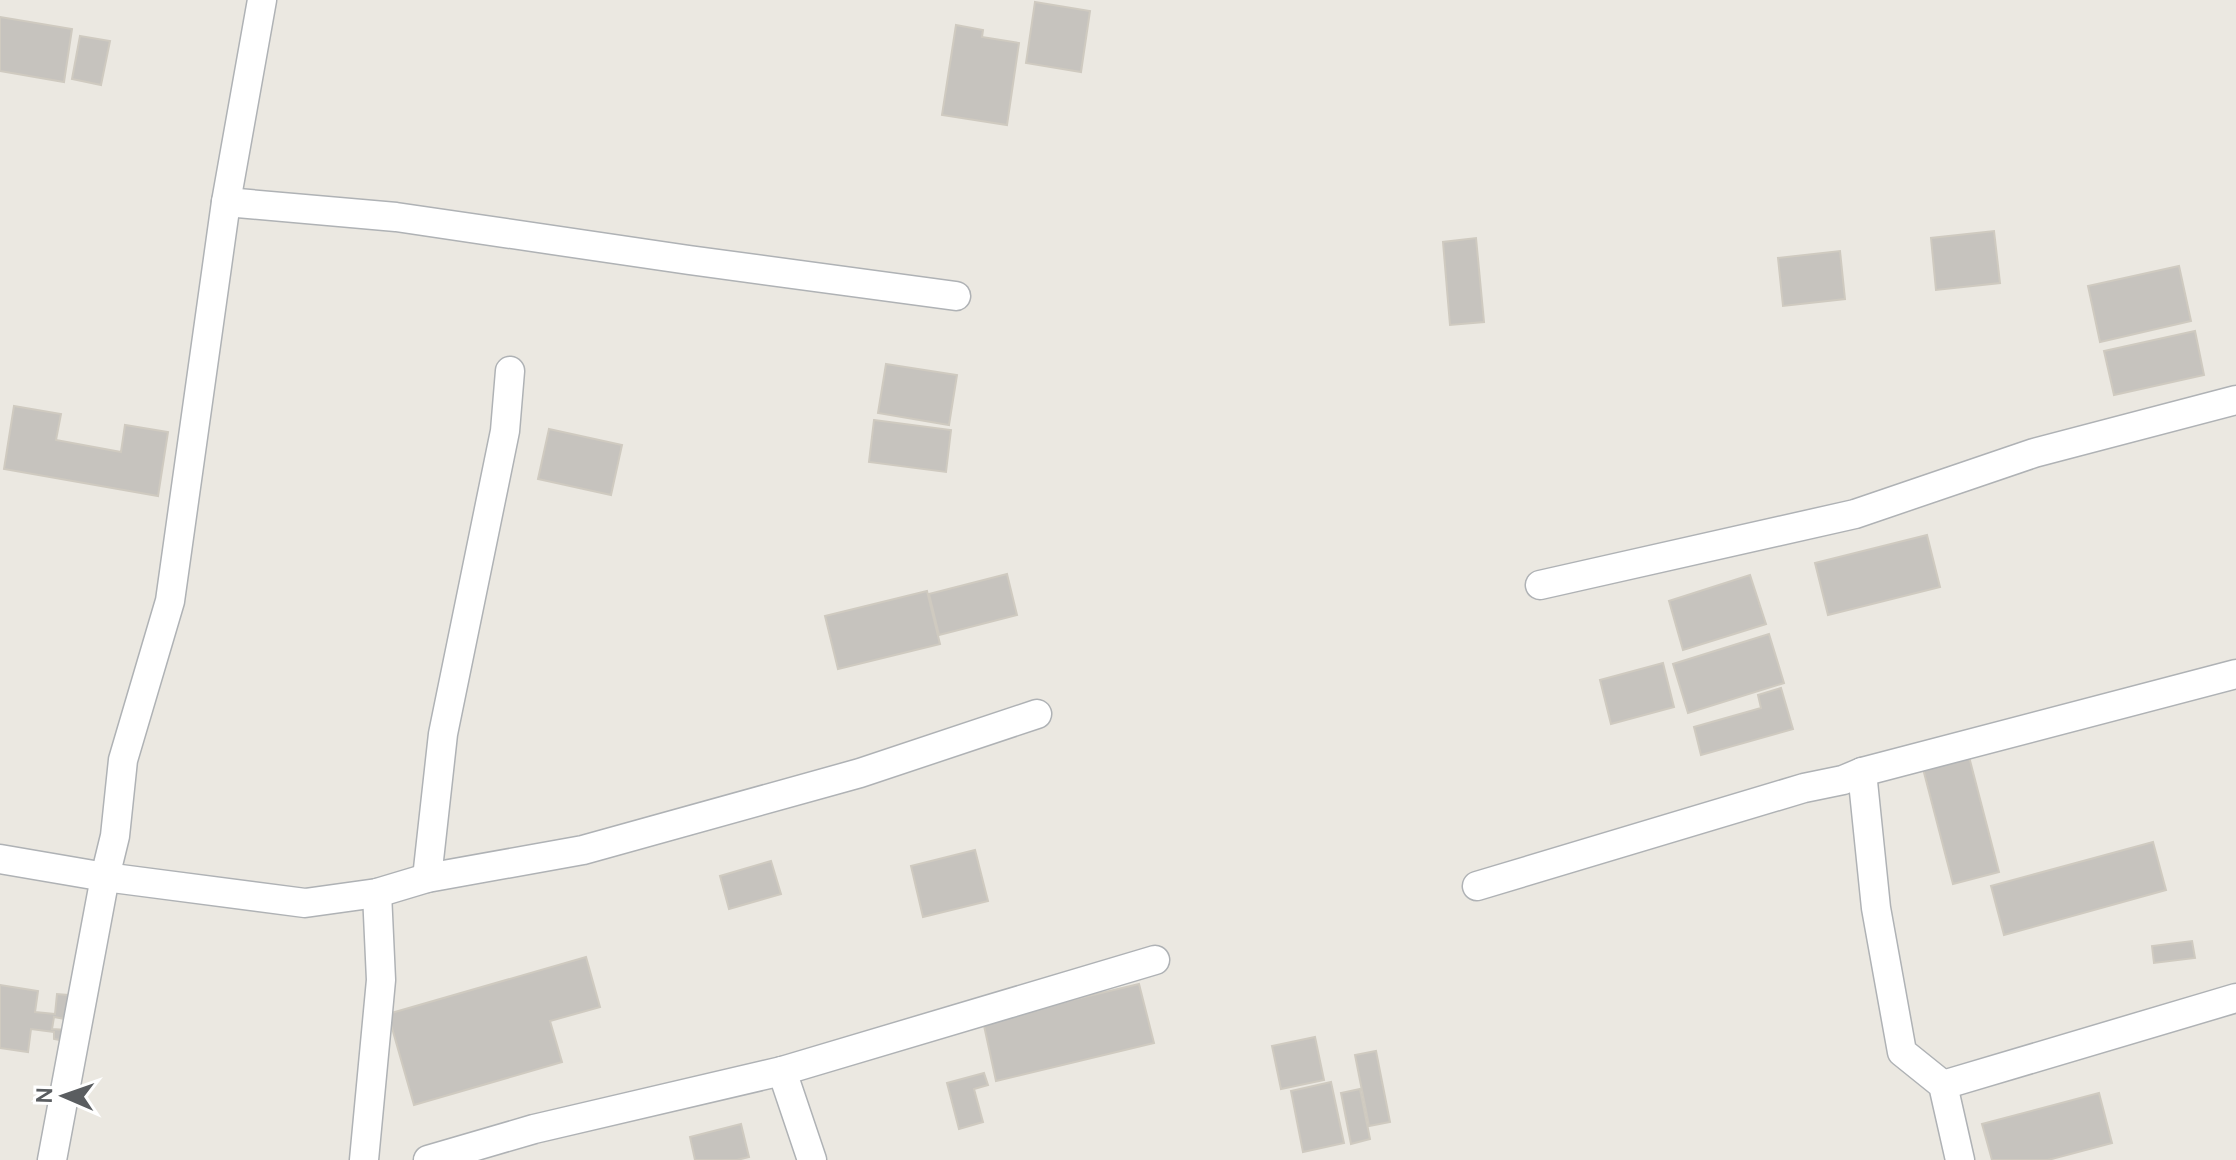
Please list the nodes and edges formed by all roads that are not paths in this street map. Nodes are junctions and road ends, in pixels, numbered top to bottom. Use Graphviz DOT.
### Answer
graph roads {
  1 [pos="262,0"];
  2 [pos="226,202"];
  3 [pos="956,296"];
  4 [pos="510,371"];
  5 [pos="2236,400"];
  6 [pos="1540,585"];
  7 [pos="2236,674"];
  8 [pos="1037,714"];
  9 [pos="1862,772"];
  10 [pos="0,859"];
  11 [pos="105,877"];
  12 [pos="427,878"];
  13 [pos="1477,886"];
  14 [pos="377,893"];
  15 [pos="1155,960"];
  16 [pos="2236,998"];
  17 [pos="782,1071"];
  18 [pos="1943,1085"];
  19 [pos="52,1160"];
  20 [pos="364,1160"];
  21 [pos="428,1160"];
  22 [pos="812,1160"];
  23 [pos="1960,1160"];
  1 -- 2 [label="street"];
  2 -- 3 [label="street"];
  2 -- 11 [label="street"];
  4 -- 12 [label="street"];
  5 -- 6 [label="street"];
  7 -- 9 [label="street"];
  8 -- 12 [label="street"];
  9 -- 13 [label="street"];
  9 -- 18 [label="street"];
  10 -- 11 [label="street"];
  11 -- 14 [label="street"];
  11 -- 19 [label="street"];
  12 -- 14 [label="street"];
  14 -- 20 [label="street"];
  15 -- 17 [label="street"];
  16 -- 18 [label="street"];
  17 -- 21 [label="street"];
  17 -- 22 [label="street"];
  18 -- 23 [label="street"];
}
